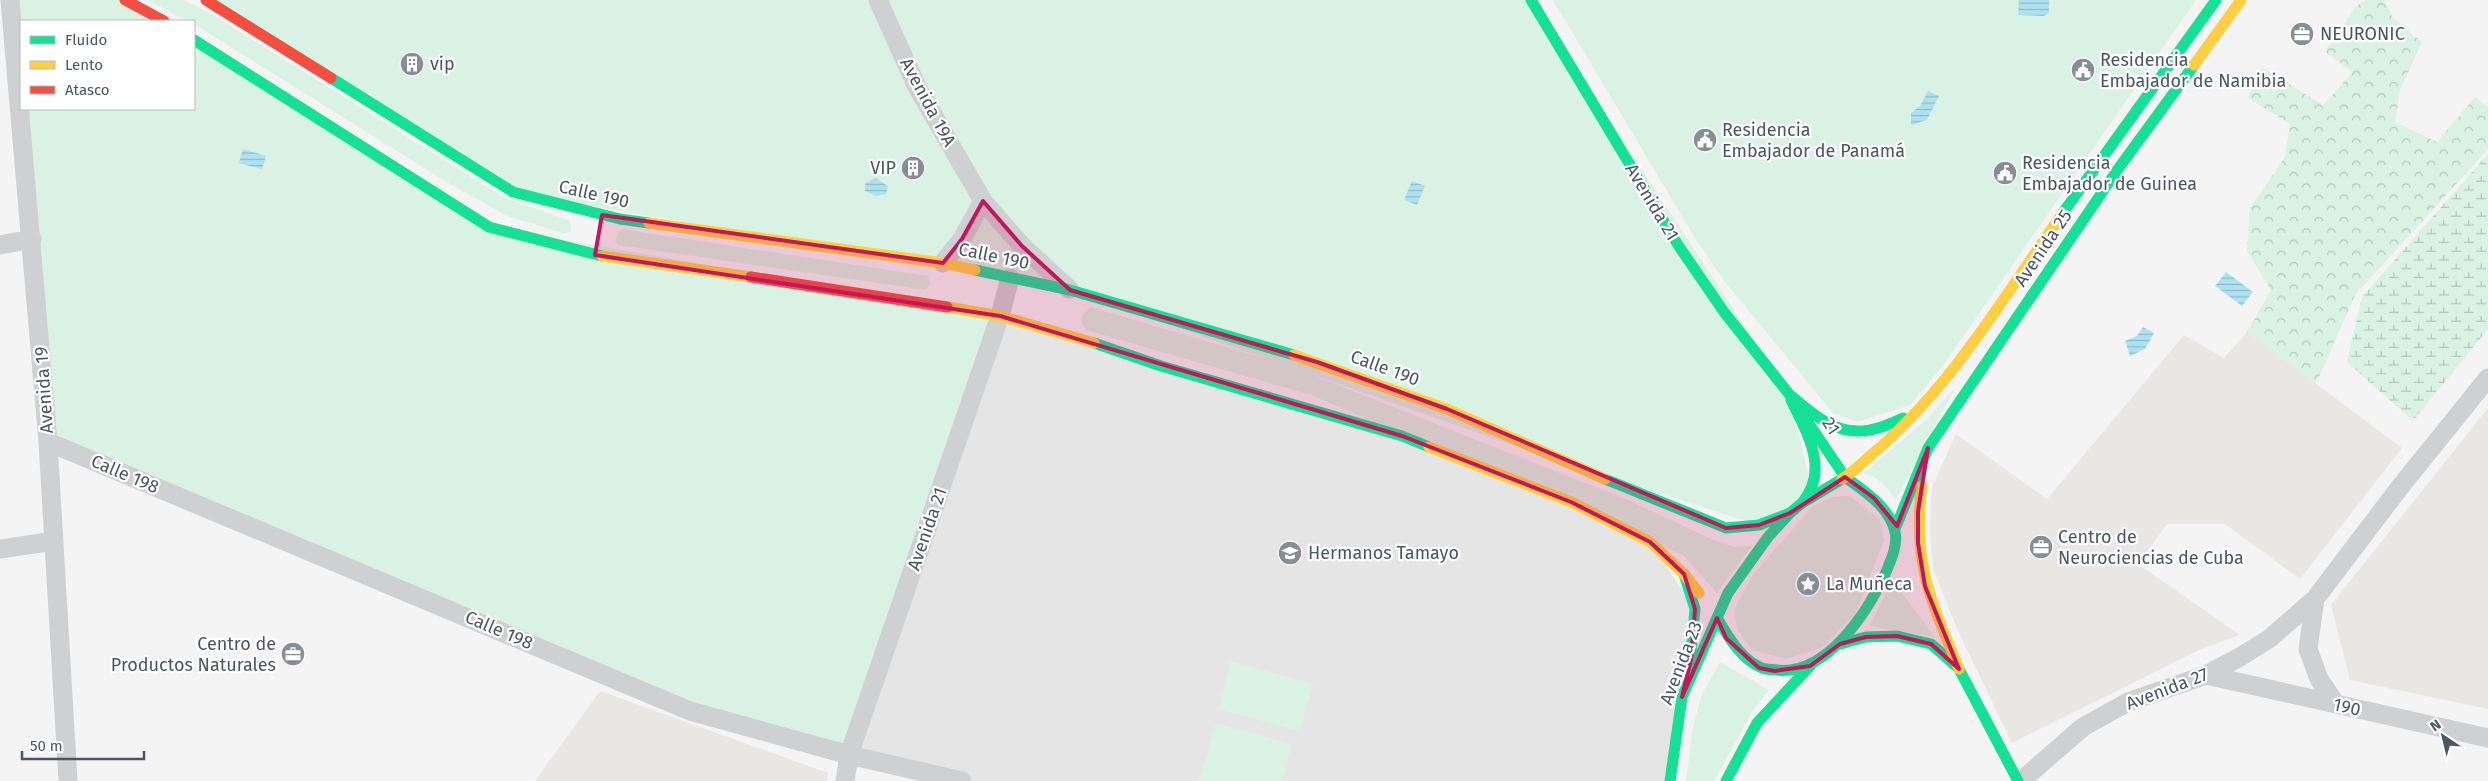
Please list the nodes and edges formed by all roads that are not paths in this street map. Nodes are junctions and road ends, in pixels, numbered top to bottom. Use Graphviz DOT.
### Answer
graph roads {
  1 [pos="10,0"];
  2 [pos="125,0"];
  3 [pos="206,0"];
  4 [pos="878,0"];
  5 [pos="2216,0"];
  6 [pos="2241,0"];
  7 [pos="1536,2"];
  8 [pos="162,20"];
  9 [pos="195,41"];
  10 [pos="20,109"];
  11 [pos="20,110"];
  12 [pos="983,201"];
  13 [pos="32,239"];
  14 [pos="598,239"];
  15 [pos="0,245"];
  16 [pos="596,255"];
  17 [pos="942,267"];
  18 [pos="1010,278"];
  19 [pos="1069,294"];
  20 [pos="1000,316"];
  21 [pos="2488,378"];
  22 [pos="1789,394"];
  23 [pos="1922,406"];
  24 [pos="48,442"];
  25 [pos="1928,448"];
  26 [pos="1844,477"];
  27 [pos="1802,503"];
  28 [pos="1790,513"];
  29 [pos="1895,529"];
  30 [pos="54,541"];
  31 [pos="0,549"];
  32 [pos="1894,551"];
  33 [pos="1902,565"];
  34 [pos="1684,574"];
  35 [pos="1919,596"];
  36 [pos="2315,599"];
  37 [pos="1717,618"];
  38 [pos="1840,644"];
  39 [pos="1810,666"];
  40 [pos="1959,670"];
  41 [pos="2206,675"];
  42 [pos="1682,698"];
  43 [pos="2336,704"];
  44 [pos="2488,738"];
  45 [pos="849,755"];
  46 [pos="68,781"];
  47 [pos="845,781"];
  48 [pos="962,781"];
  49 [pos="1670,781"];
  50 [pos="1726,781"];
  51 [pos="2020,781"];
  1 -- 10 [label="street, Avenida 19"];
  2 -- 8 [label="main road"];
  3 -- 17 [label="main road, Calle 190"];
  4 -- 12 [label="street, Avenida 19A"];
  5 -- 23 [label="main road, Avenida 25"];
  6 -- 25 [label="main road, Avenida 25"];
  7 -- 22 [label="main road, Avenida 21"];
  9 -- 16 [label="main road"];
  11 -- 13 [label="street, Avenida 19"];
  12 -- 17 [label="street"];
  12 -- 19 [label="street, Avenida 19A"];
  13 -- 15 [label="street"];
  13 -- 24 [label="street, Avenida 19"];
  14 -- 16 [label="main road"];
  16 -- 20 [label="main road"];
  17 -- 18 [label="main road, Calle 190"];
  18 -- 19 [label="main road, Calle 190"];
  18 -- 20 [label="street, Avenida 21"];
  19 -- 28 [label="main road, Calle 190"];
  20 -- 34 [label="main road"];
  20 -- 45 [label="street, Avenida 21"];
  21 -- 36 [label="street, Avenida 27"];
  22 -- 23 [label="main road"];
  22 -- 26 [label="main road, 21"];
  22 -- 27 [label="main road"];
  23 -- 26 [label="main road, Avenida 25"];
  24 -- 30 [label="street, Avenida 19"];
  24 -- 45 [label="street, Calle 198"];
  25 -- 29 [label="main road, Avenida 25"];
  25 -- 40 [label="main road"];
  26 -- 27 [label="main road"];
  26 -- 29 [label="main road"];
  27 -- 28 [label="main road"];
  28 -- 37 [label="main road"];
  29 -- 32 [label="main road"];
  30 -- 31 [label="street"];
  30 -- 46 [label="street, Avenida 19"];
  32 -- 33 [label="main road"];
  32 -- 38 [label="main road"];
  34 -- 37 [label="main road"];
  34 -- 42 [label="main road"];
  35 -- 40 [label="main road"];
  36 -- 41 [label="street, Avenida 27"];
  36 -- 43 [label="street, Avenida 27"];
  37 -- 39 [label="main road"];
  37 -- 42 [label="main road, Avenida 23"];
  38 -- 39 [label="main road"];
  38 -- 40 [label="main road"];
  39 -- 50 [label="main road"];
  40 -- 51 [label="main road"];
  41 -- 43 [label="street, 190"];
  41 -- 51 [label="street, Avenida 27"];
  42 -- 49 [label="main road, Avenida 23"];
  43 -- 44 [label="street, 190"];
  45 -- 47 [label="street, Avenida 21"];
  45 -- 48 [label="street, Calle 198"];
}
